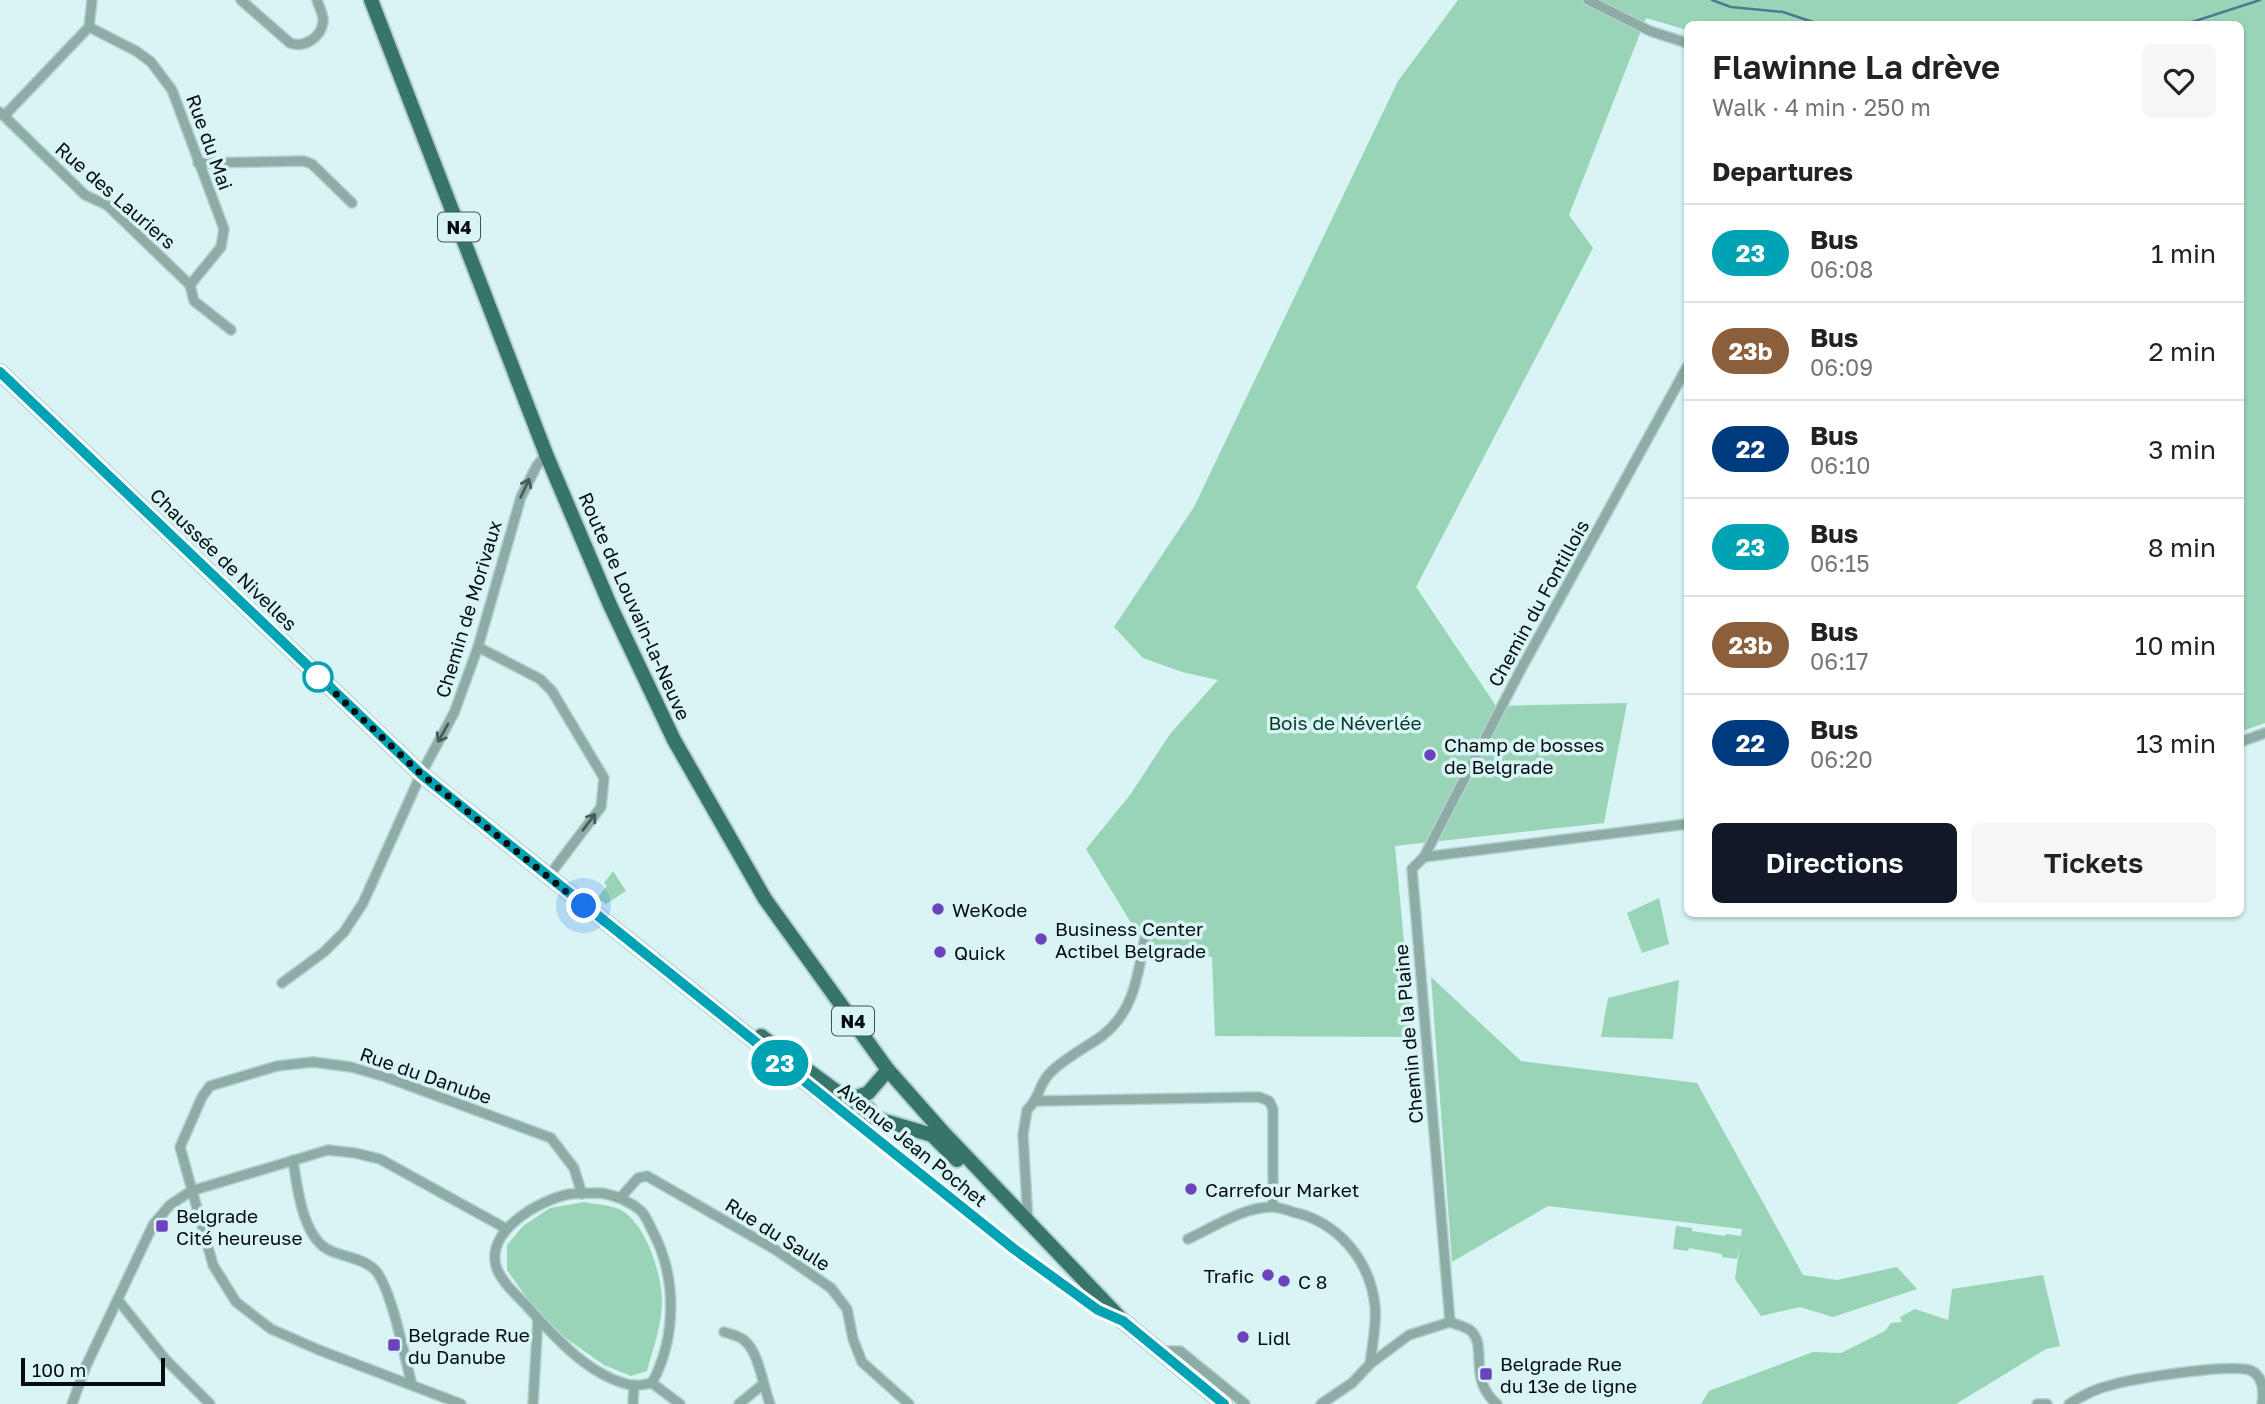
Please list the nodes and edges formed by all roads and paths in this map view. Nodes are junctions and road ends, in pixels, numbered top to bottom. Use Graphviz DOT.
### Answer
graph roads {
  1 [pos="92,0"];
  2 [pos="241,0"];
  3 [pos="317,0"];
  4 [pos="371,0"];
  5 [pos="1588,0"];
  6 [pos="89,27"];
  7 [pos="1684,42"];
  8 [pos="2,114"];
  9 [pos="198,163"];
  10 [pos="352,203"];
  11 [pos="190,285"];
  12 [pos="230,330"];
  13 [pos="0,372"];
  14 [pos="1684,372"];
  15 [pos="547,454"];
  16 [pos="478,647"];
  17 [pos="2265,733"];
  18 [pos="2244,741"];
  19 [pos="421,774"];
  20 [pos="1684,824"];
  21 [pos="1424,857"];
  22 [pos="548,877"];
  23 [pos="1147,929"];
  24 [pos="282,983"];
  25 [pos="888,1070"];
  26 [pos="1037,1101"];
  27 [pos="843,1104"];
  28 [pos="941,1130"];
  29 [pos="293,1160"];
  30 [pos="975,1167"];
  31 [pos="191,1191"];
  32 [pos="582,1194"];
  33 [pos="621,1197"];
  34 [pos="1273,1207"];
  35 [pos="1028,1222"];
  36 [pos="505,1228"];
  37 [pos="1188,1239"];
  38 [pos="118,1300"];
  39 [pos="538,1318"];
  40 [pos="1123,1321"];
  41 [pos="1450,1322"];
  42 [pos="724,1332"];
  43 [pos="1160,1351"];
  44 [pos="1370,1364"];
  45 [pos="652,1383"];
  46 [pos="412,1385"];
  47 [pos="634,1385"];
  48 [pos="762,1385"];
  49 [pos="72,1404"];
  50 [pos="210,1404"];
  51 [pos="461,1404"];
  52 [pos="533,1404"];
  53 [pos="633,1404"];
  54 [pos="680,1404"];
  55 [pos="738,1404"];
  56 [pos="770,1404"];
  57 [pos="909,1404"];
  58 [pos="1224,1404"];
  59 [pos="1245,1404"];
  60 [pos="1321,1404"];
  61 [pos="1497,1404"];
  62 [pos="2037,1404"];
  63 [pos="2047,1404"];
  64 [pos="2069,1404"];
  65 [pos="2262,1404"];
  1 -- 6 [label="street"];
  2 -- 3 [label="street"];
  4 -- 15 [label="main road, Route de Louvain-la-Neuve / N4"];
  5 -- 7 [label="street"];
  6 -- 8 [label="street"];
  6 -- 9 [label="street, Rue du Mai"];
  8 -- 11 [label="street, Rue des Lauriers"];
  9 -- 10 [label="street"];
  9 -- 11 [label="street, Rue du Mai"];
  11 -- 12 [label="street, Rue des Lauriers"];
  13 -- 19 [label="main road, Chaussée de Nivelles"];
  14 -- 21 [label="street, Chemin du Fontillois"];
  16 -- 15 [label="street, Chemin de Morivaux, one-way"];
  15 -- 25 [label="main road, Route de Louvain-la-Neuve / N4"];
  16 -- 19 [label="street, Chemin de Morivaux, one-way"];
  22 -- 16 [label="street, one-way"];
  17 -- 18 [label="street"];
  19 -- 22 [label="main road, Avenue Jean Pochet"];
  19 -- 24 [label="street, Chemin de Morivaux"];
  20 -- 21 [label="street"];
  21 -- 41 [label="street, Chemin de la Plaine"];
  22 -- 27 [label="main road, Avenue Jean Pochet"];
  22 -- 27 [label="main road"];
  23 -- 26 [label="street"];
  25 -- 27 [label="main road"];
  25 -- 28 [label="main road, Route de Louvain-la-Neuve / N4"];
  26 -- 34 [label="street"];
  26 -- 35 [label="street"];
  27 -- 28 [label="main road"];
  27 -- 30 [label="main road"];
  27 -- 40 [label="street, Avenue Jean Pochet"];
  28 -- 30 [label="main road, Route de Louvain-la-Neuve / N4"];
  29 -- 31 [label="street"];
  29 -- 36 [label="street"];
  29 -- 46 [label="street"];
  30 -- 35 [label="main road, N4"];
  31 -- 32 [label="street, Rue du Danube"];
  31 -- 38 [label="street"];
  31 -- 46 [label="street, Rue du Danube"];
  32 -- 33 [label="street"];
  32 -- 36 [label="street"];
  33 -- 45 [label="street"];
  33 -- 57 [label="street, Rue du Saule"];
  34 -- 37 [label="street"];
  34 -- 44 [label="street"];
  35 -- 40 [label="main road, N4"];
  36 -- 39 [label="street"];
  38 -- 49 [label="street"];
  38 -- 50 [label="street"];
  39 -- 47 [label="street"];
  39 -- 52 [label="street"];
  40 -- 43 [label="main road, Avenue Jean Pochet / N4"];
  41 -- 44 [label="street"];
  41 -- 61 [label="street"];
  42 -- 48 [label="street"];
  43 -- 58 [label="main road, Avenue Jean Pochet / N4"];
  43 -- 59 [label="street"];
  44 -- 60 [label="street"];
  45 -- 47 [label="street"];
  45 -- 54 [label="street"];
  46 -- 51 [label="street, Rue du Danube"];
  47 -- 53 [label="street"];
  48 -- 55 [label="street"];
  48 -- 56 [label="street"];
  62 -- 63 [label="street"];
  64 -- 65 [label="street"];
}
